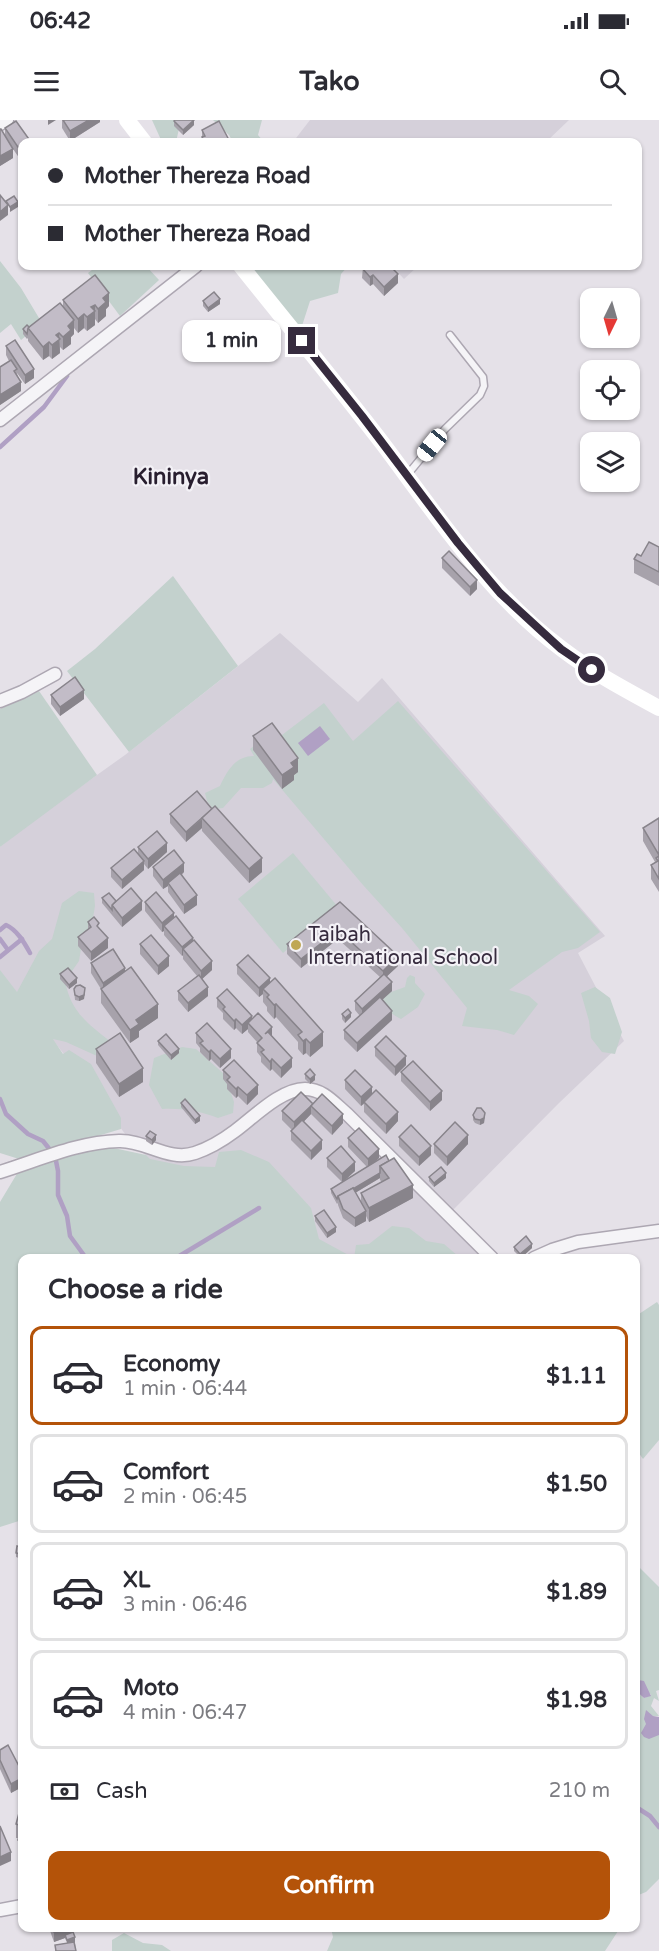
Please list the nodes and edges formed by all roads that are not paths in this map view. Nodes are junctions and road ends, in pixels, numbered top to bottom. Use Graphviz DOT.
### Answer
graph roads {
  1 [pos="7,120"];
  2 [pos="127,120"];
  3 [pos="0,124"];
  4 [pos="141,138"];
  5 [pos="191,270"];
  6 [pos="245,270"];
  7 [pos="450,335"];
  8 [pos="0,420"];
  9 [pos="407,476"];
  10 [pos="56,674"];
  11 [pos="0,701"];
  12 [pos="659,708"];
  13 [pos="0,1172"];
  14 [pos="659,1231"];
  15 [pos="488,1254"];
  16 [pos="543,1254"];
  17 [pos="18,1907"];
  18 [pos="0,1910"];
  1 -- 3 [label="street"];
  2 -- 4 [label="street"];
  5 -- 8 [label="street"];
  6 -- 9 [label="street"];
  7 -- 9 [label="lane"];
  9 -- 12 [label="street"];
  10 -- 11 [label="street"];
  13 -- 15 [label="street"];
  14 -- 16 [label="street"];
  17 -- 18 [label="street"];
}
